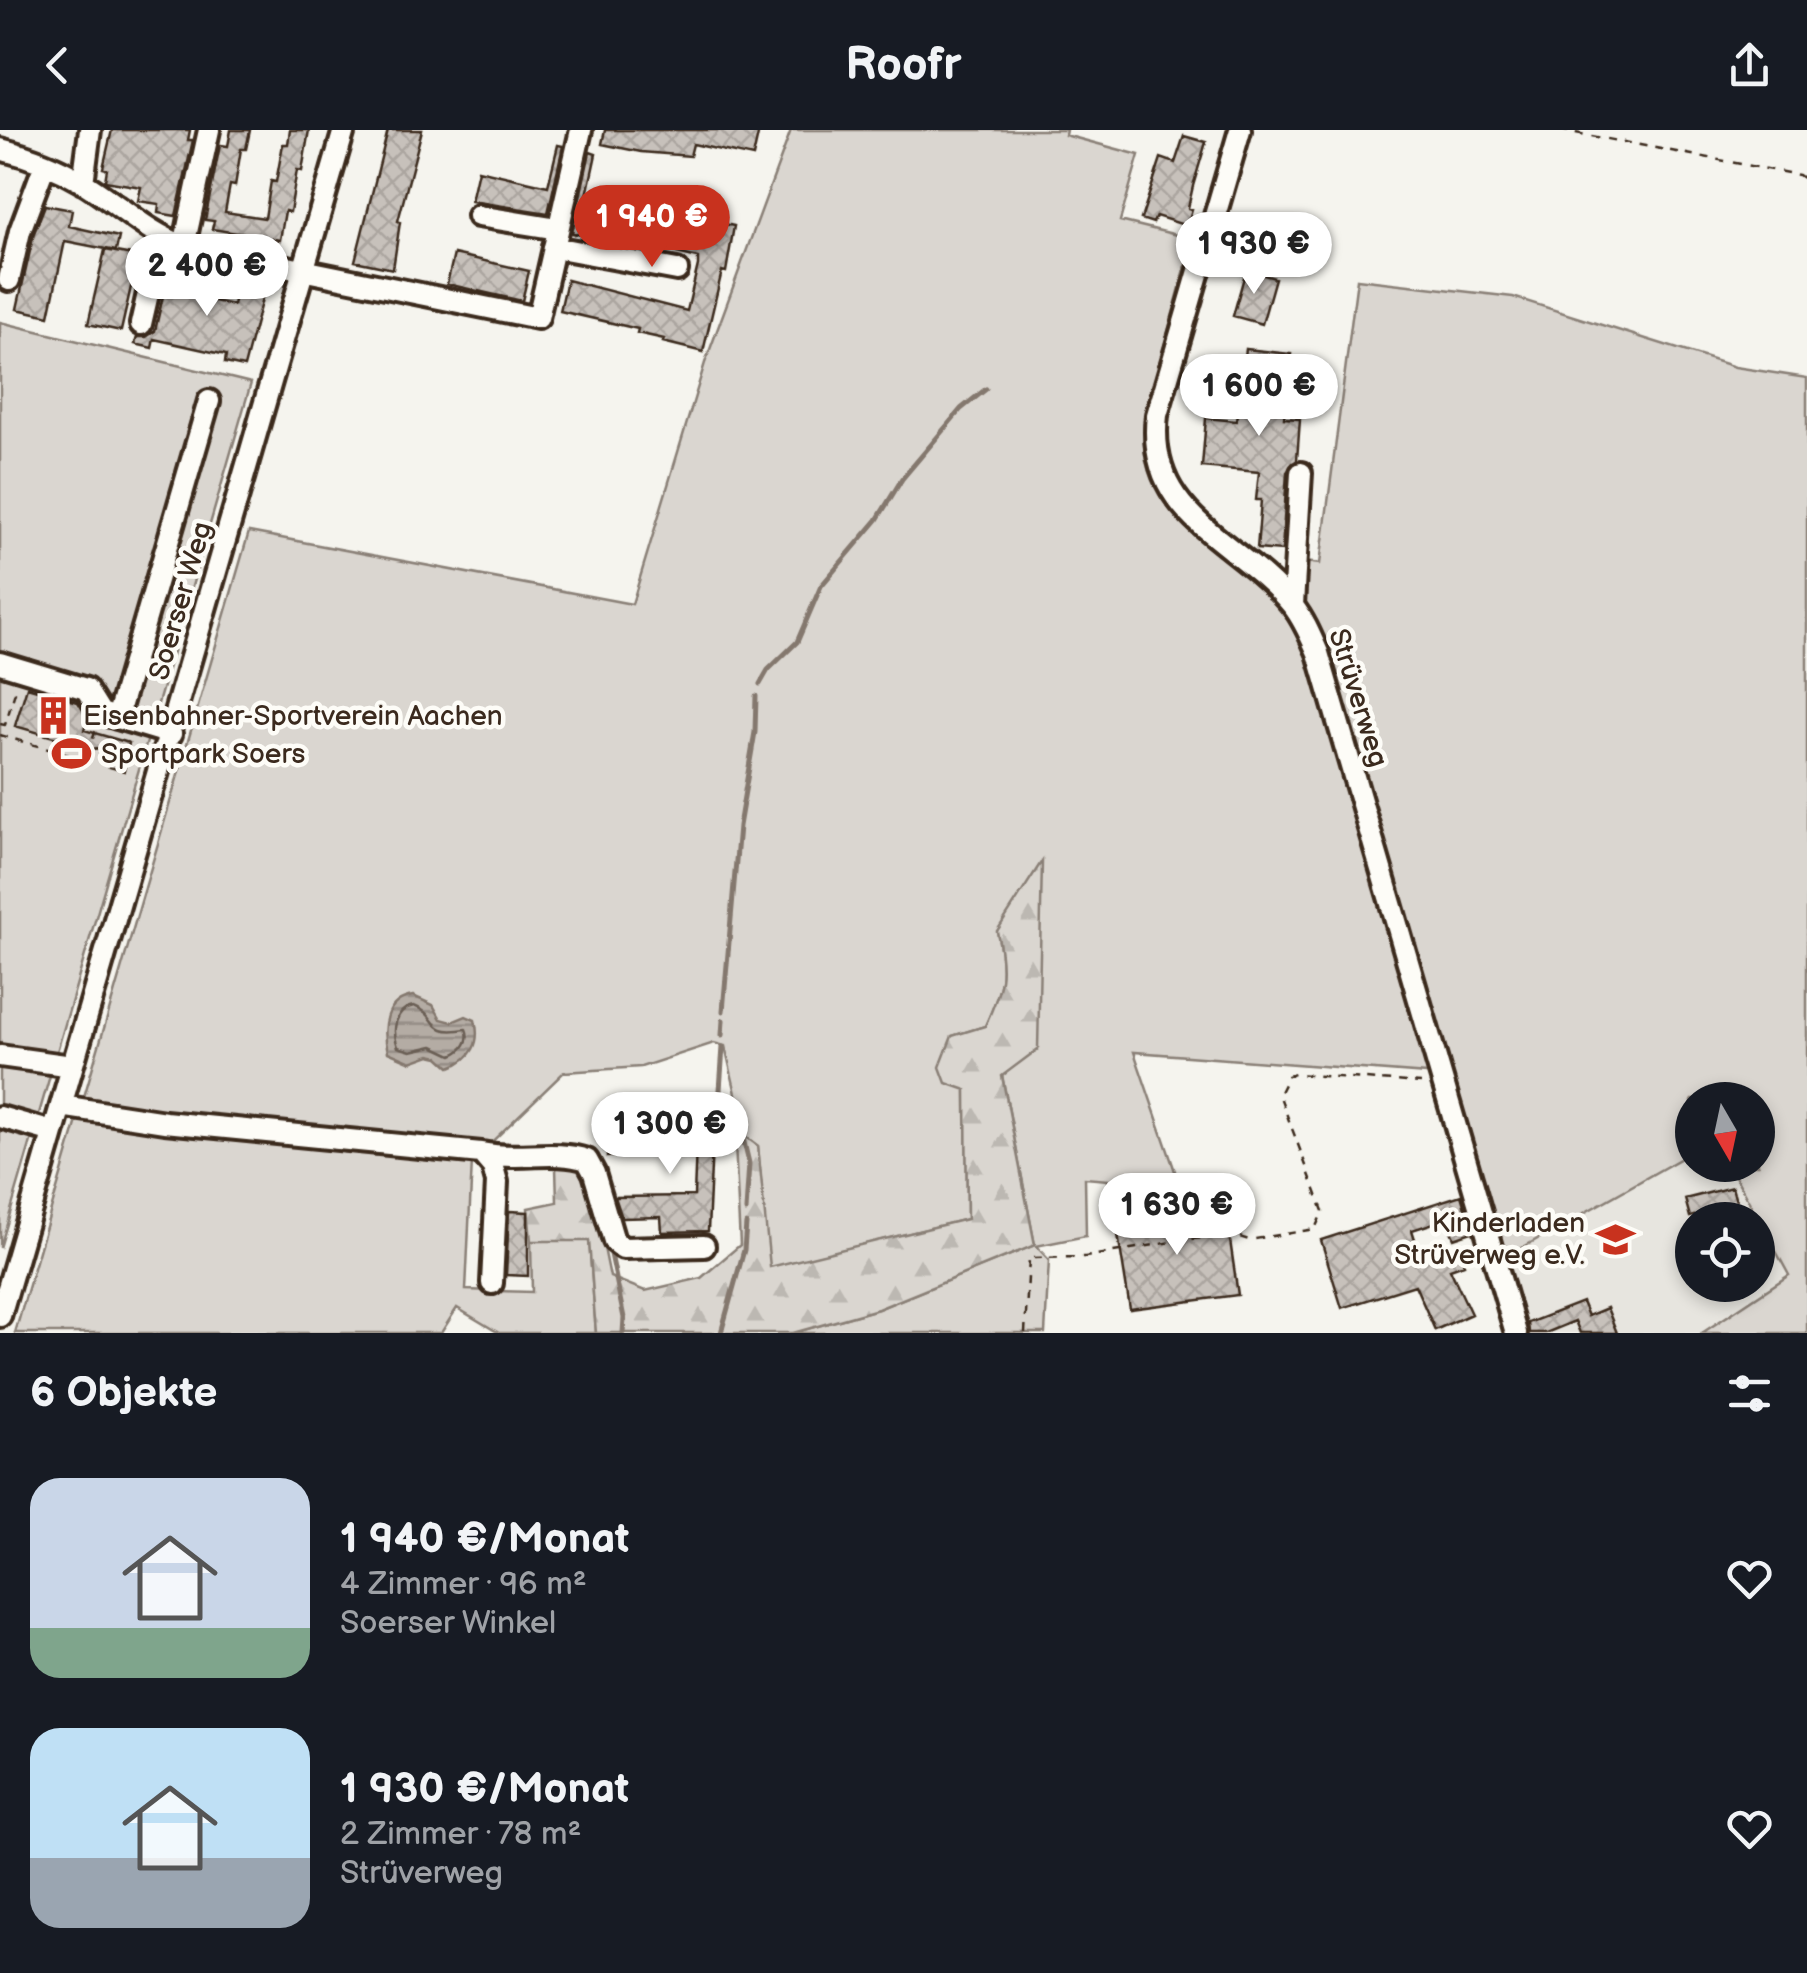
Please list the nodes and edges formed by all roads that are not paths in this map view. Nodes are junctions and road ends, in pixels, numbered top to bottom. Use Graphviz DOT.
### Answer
graph roads {
  1 [pos="90,130"];
  2 [pos="209,130"];
  3 [pos="344,130"];
  4 [pos="581,130"];
  5 [pos="1240,130"];
  6 [pos="0,150"];
  7 [pos="45,164"];
  8 [pos="83,183"];
  9 [pos="478,216"];
  10 [pos="161,238"];
  11 [pos="556,238"];
  12 [pos="184,246"];
  13 [pos="677,270"];
  14 [pos="304,272"];
  15 [pos="9,280"];
  16 [pos="141,324"];
  17 [pos="210,400"];
  18 [pos="1301,473"];
  19 [pos="1292,605"];
  20 [pos="7,665"];
  21 [pos="109,716"];
  22 [pos="171,734"];
  23 [pos="0,1056"];
  24 [pos="72,1066"];
  25 [pos="61,1106"];
  26 [pos="0,1117"];
  27 [pos="53,1132"];
  28 [pos="481,1153"];
  29 [pos="704,1246"];
  30 [pos="492,1283"];
  31 [pos="0,1316"];
  32 [pos="1516,1333"];
  1 -- 8 [label="street"];
  2 -- 12 [label="street"];
  3 -- 14 [label="street, Soerser Weg"];
  4 -- 11 [label="street"];
  5 -- 19 [label="street, Strüverweg"];
  6 -- 7 [label="street"];
  7 -- 8 [label="street"];
  7 -- 15 [label="street"];
  8 -- 10 [label="street"];
  9 -- 11 [label="street"];
  10 -- 12 [label="street"];
  10 -- 16 [label="street"];
  11 -- 13 [label="street"];
  11 -- 14 [label="street"];
  12 -- 14 [label="street"];
  14 -- 22 [label="street, Soerser Weg"];
  17 -- 21 [label="street"];
  18 -- 19 [label="street"];
  19 -- 32 [label="street, Strüverweg"];
  20 -- 21 [label="street"];
  21 -- 22 [label="street"];
  22 -- 24 [label="street, Soerser Weg"];
  23 -- 24 [label="street"];
  24 -- 25 [label="street, Soerser Weg"];
  25 -- 27 [label="street, Soerser Weg"];
  25 -- 28 [label="street"];
  26 -- 27 [label="street"];
  27 -- 31 [label="street, Soerser Weg"];
  28 -- 29 [label="street"];
  28 -- 30 [label="street"];
}
